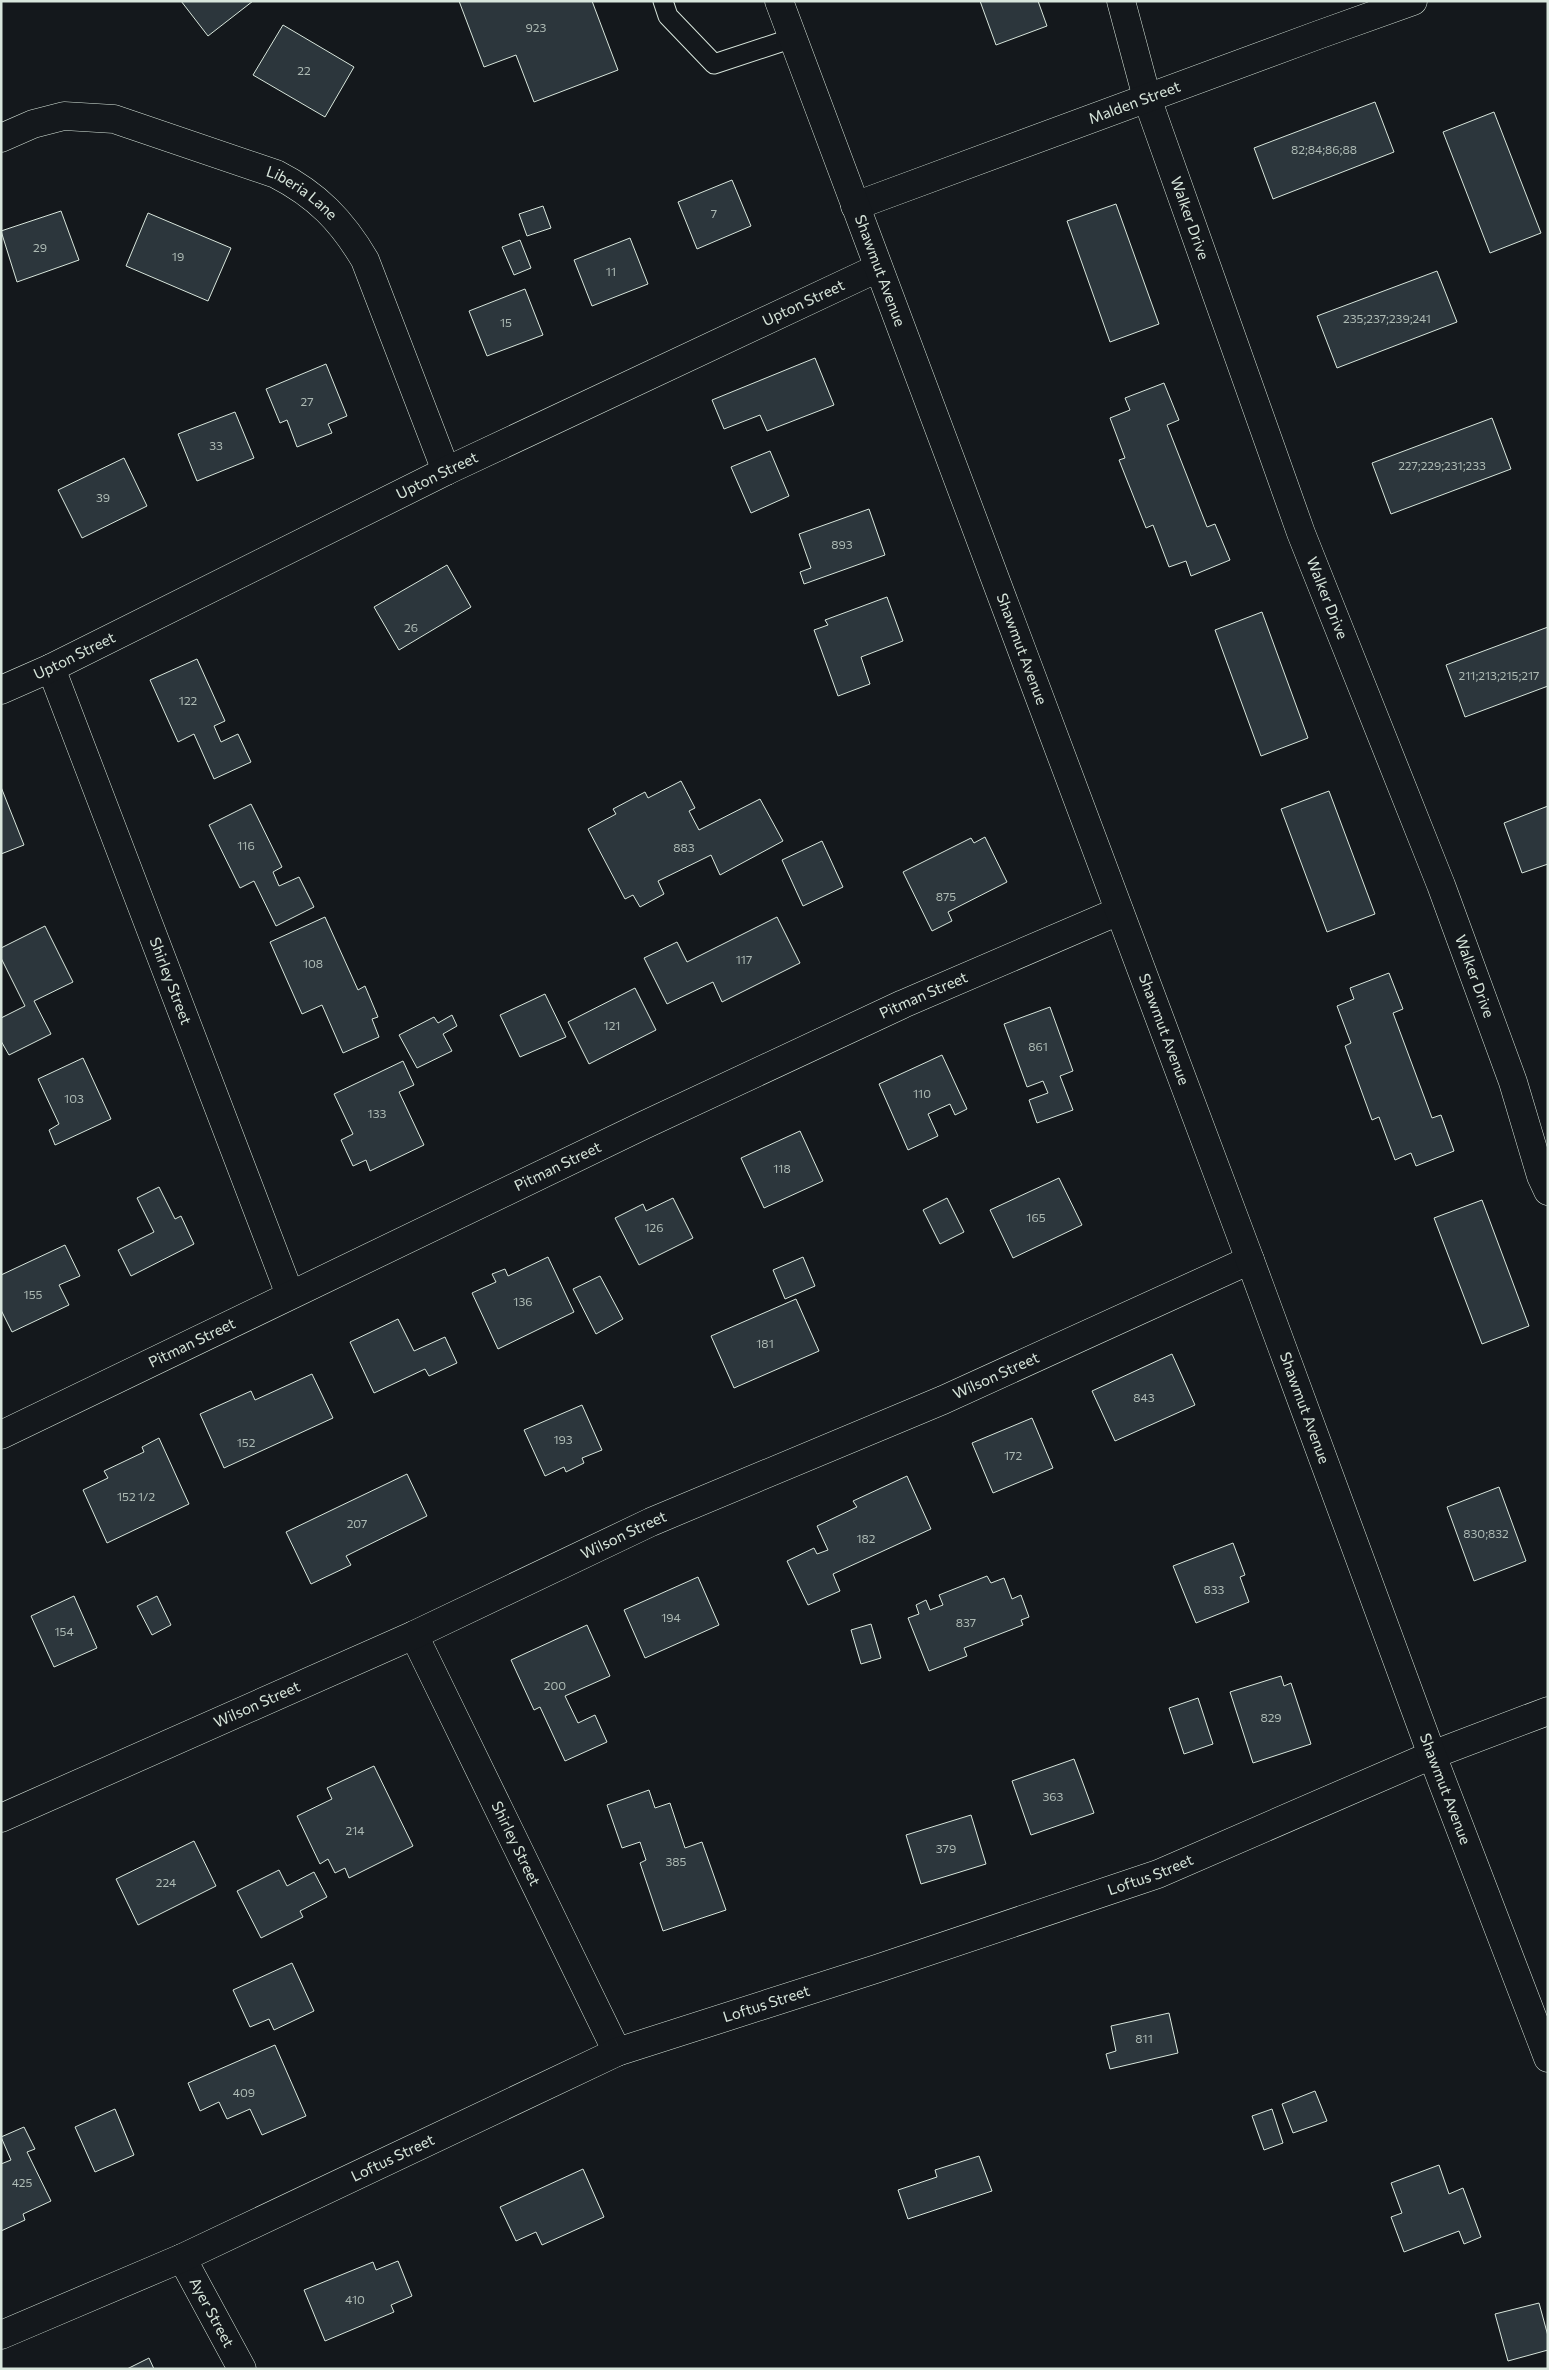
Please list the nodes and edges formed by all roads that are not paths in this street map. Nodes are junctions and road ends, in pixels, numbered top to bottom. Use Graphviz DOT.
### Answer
graph roads {
  1 [pos="663,1"];
  2 [pos="779,1"];
  3 [pos="1121,1"];
  4 [pos="1413,1"];
  5 [pos="793,38"];
  6 [pos="1147,98"];
  7 [pos="1,138"];
  8 [pos="856,206"];
  9 [pos="878,268"];
  10 [pos="446,472"];
  11 [pos="51,668"];
  12 [pos="1,690"];
  13 [pos="1120,911"];
  14 [pos="1548,1191"];
  15 [pos="1250,1260"];
  16 [pos="290,1295"];
  17 [pos="1,1435"];
  18 [pos="414,1635"];
  19 [pos="1548,1711"];
  20 [pos="1432,1754"];
  21 [pos="1,1818"];
  22 [pos="617,2052"];
  23 [pos="1548,2058"];
  24 [pos="182,2258"];
  25 [pos="1,2335"];
  26 [pos="242,2369"];
  1 -- 5 [label="lane"];
  2 -- 5 [label="street, Shawmut Avenue"];
  3 -- 6 [label="street, Walker Drive"];
  4 -- 6 [label="street, Malden Street"];
  5 -- 8 [label="street, Shawmut Avenue"];
  6 -- 8 [label="street, Malden Street"];
  6 -- 14 [label="street, Walker Drive"];
  7 -- 10 [label="street, Liberia Lane"];
  8 -- 9 [label="street, Shawmut Avenue"];
  9 -- 10 [label="street, Upton Street"];
  9 -- 13 [label="street, Shawmut Avenue"];
  10 -- 11 [label="street, Upton Street"];
  11 -- 12 [label="street, Upton Street"];
  11 -- 16 [label="street, Shirley Street"];
  13 -- 15 [label="street, Shawmut Avenue"];
  13 -- 16 [label="street, Pitman Street"];
  15 -- 18 [label="street, Wilson Street"];
  15 -- 20 [label="street, Shawmut Avenue"];
  16 -- 17 [label="street, Pitman Street"];
  18 -- 21 [label="street, Wilson Street"];
  18 -- 22 [label="street, Shirley Street"];
  19 -- 20 [label="street, Loftus Street"];
  20 -- 22 [label="street, Loftus Street"];
  20 -- 23 [label="street, Shawmut Avenue"];
  22 -- 24 [label="street, Loftus Street"];
  24 -- 25 [label="street, Loftus Street"];
  24 -- 26 [label="street, Ayer Street"];
}
